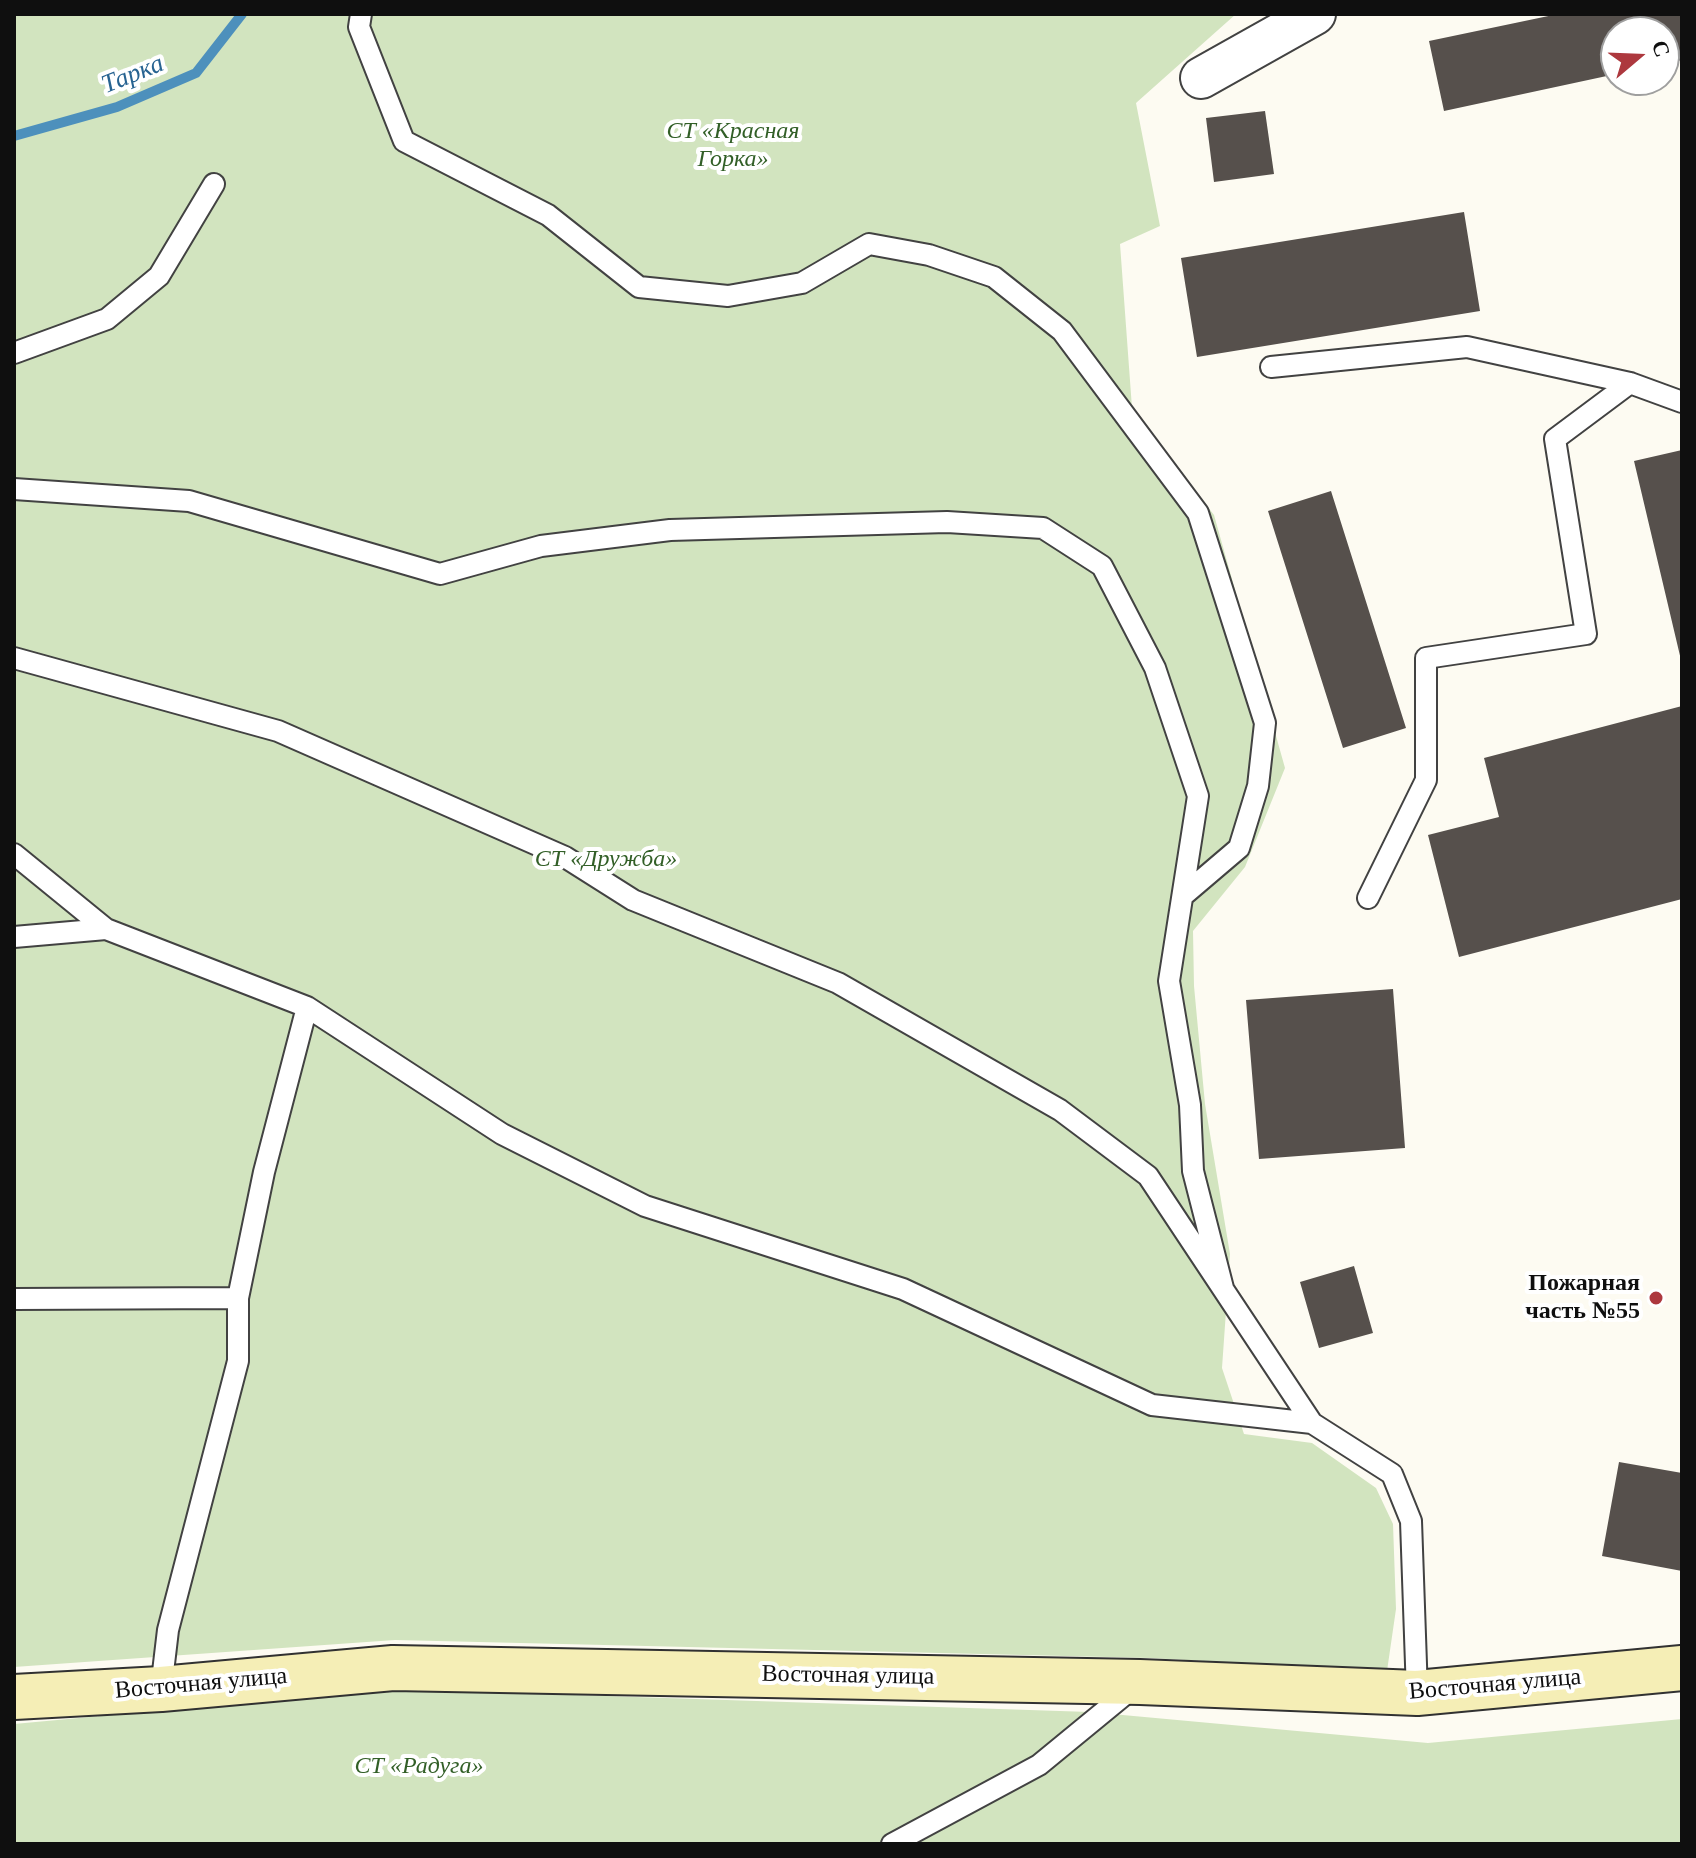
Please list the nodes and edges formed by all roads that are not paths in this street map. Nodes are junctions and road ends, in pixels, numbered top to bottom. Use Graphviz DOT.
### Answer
graph roads {
  1 [pos="361,14"];
  2 [pos="1315,14"];
  3 [pos="1201,78"];
  4 [pos="214,184"];
  5 [pos="14,353"];
  6 [pos="1271,367"];
  7 [pos="1630,383"];
  8 [pos="1682,402"];
  9 [pos="14,489"];
  10 [pos="14,658"];
  11 [pos="14,854"];
  12 [pos="1185,894"];
  13 [pos="1368,898"];
  14 [pos="106,929"];
  15 [pos="14,937"];
  16 [pos="307,1007"];
  17 [pos="1223,1288"];
  18 [pos="238,1298"];
  19 [pos="14,1299"];
  20 [pos="1312,1423"];
  21 [pos="1682,1668"];
  22 [pos="1140,1682"];
  23 [pos="161,1689"];
  24 [pos="1417,1693"];
  25 [pos="14,1697"];
  26 [pos="892,1844"];
  1 -- 12 [label="lane"];
  2 -- 3 [label="street"];
  4 -- 5 [label="lane"];
  6 -- 7 [label="lane"];
  7 -- 8 [label="lane"];
  7 -- 13 [label="lane"];
  9 -- 12 [label="lane"];
  10 -- 17 [label="lane"];
  11 -- 14 [label="lane"];
  12 -- 17 [label="lane"];
  14 -- 15 [label="lane"];
  14 -- 16 [label="lane"];
  16 -- 18 [label="lane"];
  16 -- 20 [label="lane"];
  17 -- 20 [label="lane"];
  18 -- 19 [label="lane"];
  18 -- 23 [label="lane"];
  20 -- 24 [label="lane"];
  21 -- 24 [label="street, Восточная улица"];
  22 -- 23 [label="street, Восточная улица"];
  22 -- 24 [label="street, Восточная улица"];
  22 -- 26 [label="lane"];
  23 -- 25 [label="street, Восточная улица"];
}
